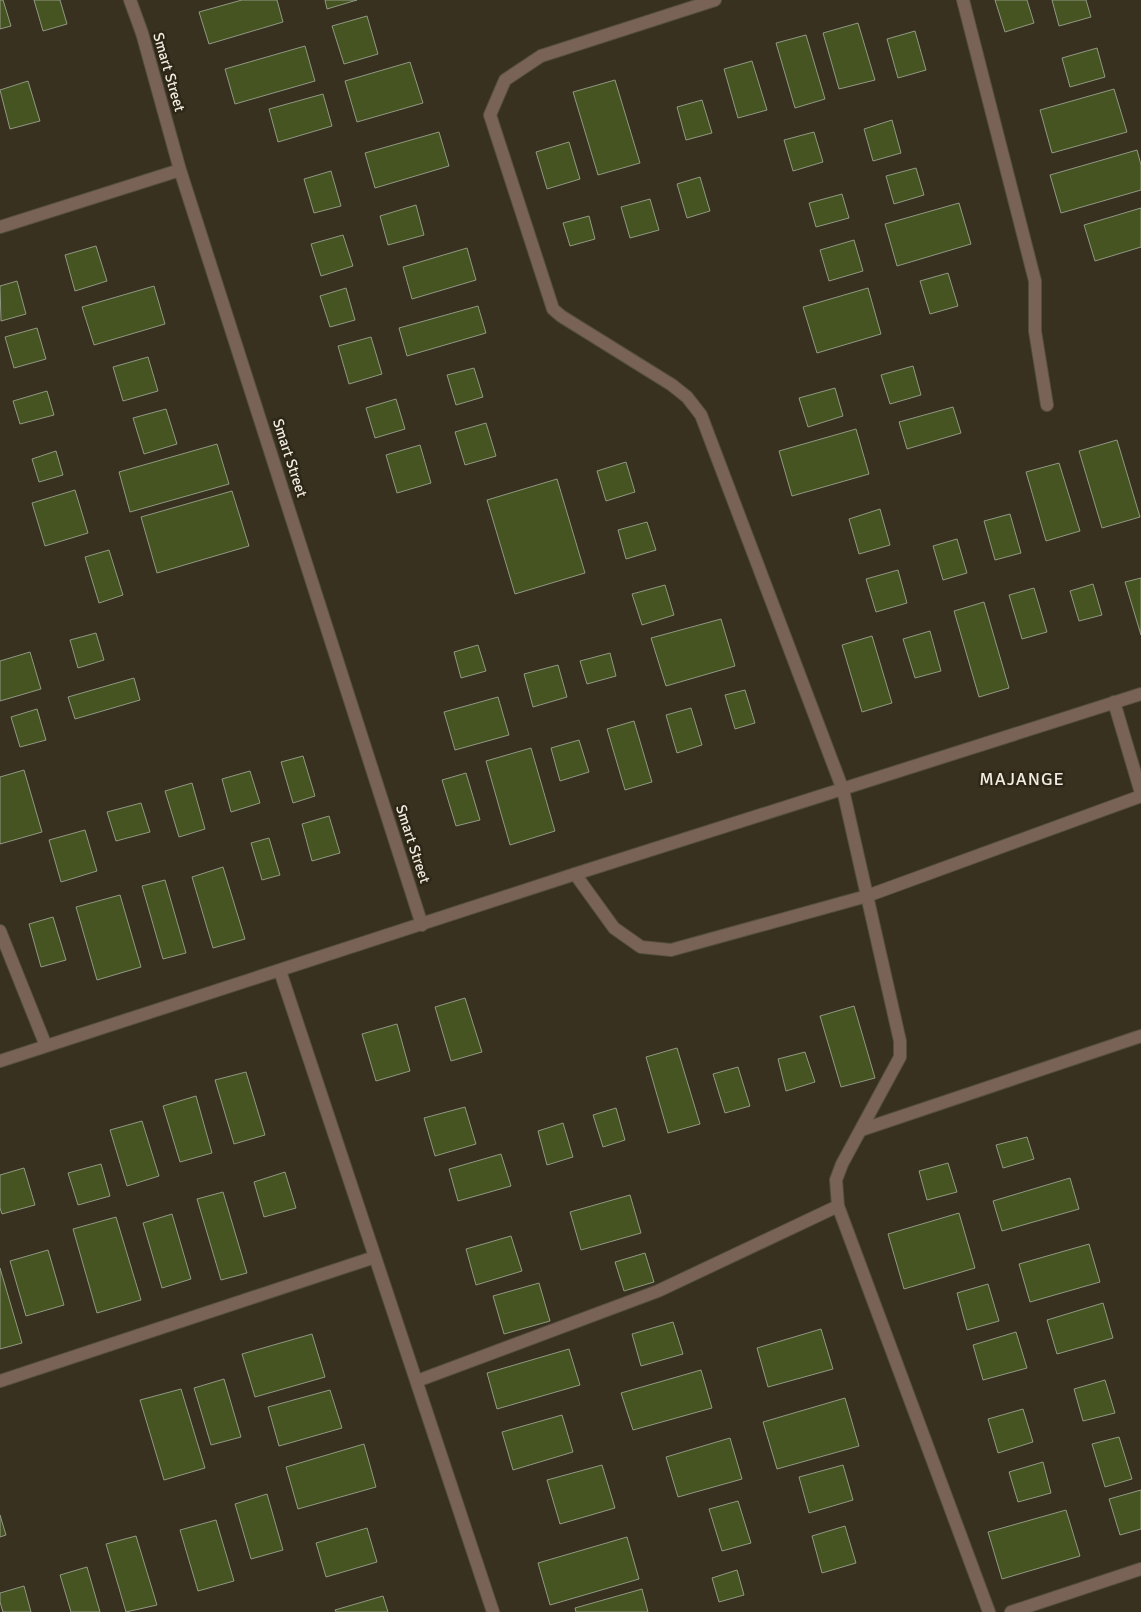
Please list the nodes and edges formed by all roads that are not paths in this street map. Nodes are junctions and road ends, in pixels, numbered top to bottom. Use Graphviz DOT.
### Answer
graph roads {
  1 [pos="130,0"];
  2 [pos="715,0"];
  3 [pos="964,0"];
  4 [pos="180,170"];
  5 [pos="0,227"];
  6 [pos="1047,404"];
  7 [pos="1141,694"];
  8 [pos="1114,702"];
  9 [pos="842,790"];
  10 [pos="1141,795"];
  11 [pos="575,874"];
  12 [pos="867,896"];
  13 [pos="422,925"];
  14 [pos="0,932"];
  15 [pos="280,971"];
  16 [pos="1141,1036"];
  17 [pos="46,1046"];
  18 [pos="0,1061"];
  19 [pos="860,1130"];
  20 [pos="838,1206"];
  21 [pos="375,1257"];
  22 [pos="0,1380"];
  23 [pos="417,1381"];
  24 [pos="1141,1568"];
  25 [pos="493,1612"];
  26 [pos="989,1612"];
  27 [pos="1010,1612"];
  1 -- 4 [label="street, Smart Street"];
  2 -- 9 [label="street"];
  3 -- 6 [label="street"];
  4 -- 5 [label="street"];
  4 -- 13 [label="street, Smart Street"];
  7 -- 8 [label="street"];
  8 -- 9 [label="street"];
  8 -- 10 [label="street"];
  9 -- 11 [label="street"];
  9 -- 12 [label="street"];
  10 -- 12 [label="street"];
  11 -- 12 [label="street"];
  11 -- 13 [label="street"];
  12 -- 19 [label="street"];
  13 -- 15 [label="street"];
  14 -- 17 [label="street"];
  15 -- 17 [label="street"];
  15 -- 21 [label="street"];
  16 -- 19 [label="street"];
  17 -- 18 [label="street"];
  19 -- 20 [label="street"];
  20 -- 23 [label="street"];
  20 -- 26 [label="street"];
  21 -- 22 [label="street"];
  21 -- 23 [label="street"];
  23 -- 25 [label="street"];
  24 -- 27 [label="street"];
}
